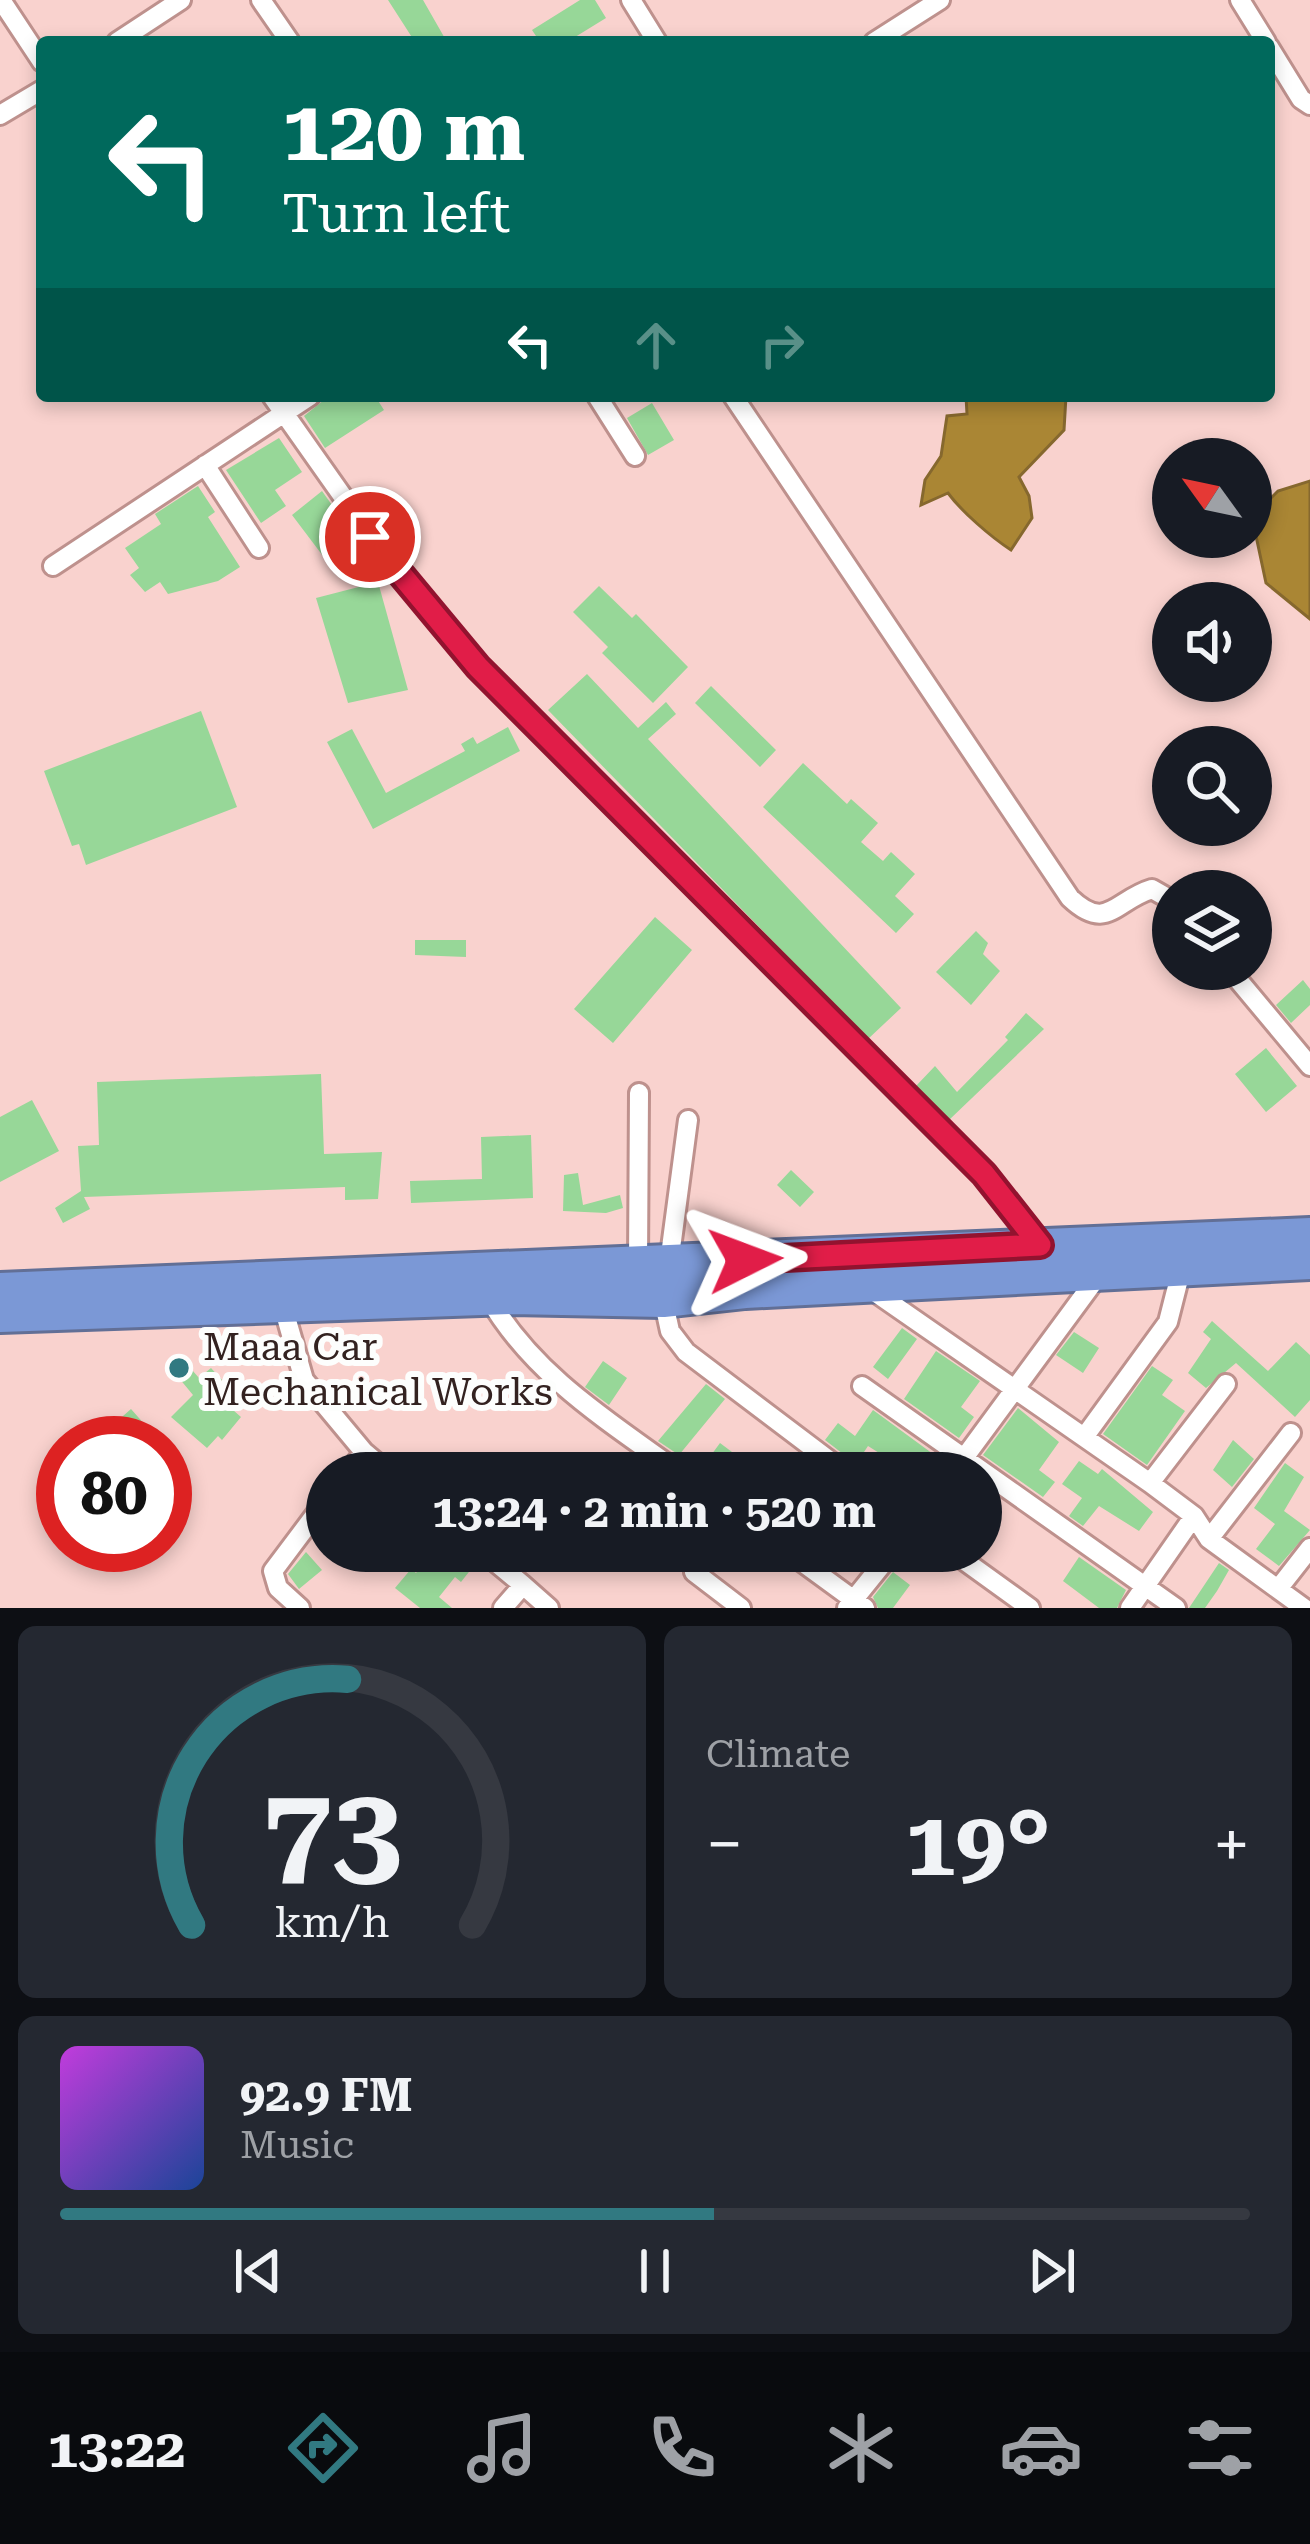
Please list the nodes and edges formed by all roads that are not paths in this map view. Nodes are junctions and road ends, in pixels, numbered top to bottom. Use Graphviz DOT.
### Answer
graph roads {
  1 [pos="1,0"];
  2 [pos="181,0"];
  3 [pos="261,0"];
  4 [pos="631,0"];
  5 [pos="940,0"];
  6 [pos="1240,0"];
  7 [pos="126,36"];
  8 [pos="286,36"];
  9 [pos="653,36"];
  10 [pos="883,36"];
  11 [pos="1262,36"];
  12 [pos="36,53"];
  13 [pos="1275,58"];
  14 [pos="36,94"];
  15 [pos="1310,105"];
  16 [pos="0,115"];
  17 [pos="601,402"];
  18 [pos="737,402"];
  19 [pos="278,404"];
  20 [pos="635,456"];
  21 [pos="205,464"];
  22 [pos="259,548"];
  23 [pos="53,566"];
  24 [pos="1152,889"];
  25 [pos="1247,990"];
  26 [pos="1310,1066"];
  27 [pos="639,1093"];
  28 [pos="688,1120"];
  29 [pos="1310,1235"];
  30 [pos="1040,1245"];
  31 [pos="1310,1261"];
  32 [pos="1182,1267"];
  33 [pos="1101,1272"];
  34 [pos="657,1276"];
  35 [pos="863,1284"];
  36 [pos="0,1292"];
  37 [pos="488,1297"];
  38 [pos="282,1303"];
  39 [pos="0,1314"];
  40 [pos="1226,1384"];
  41 [pos="862,1386"];
  42 [pos="1016,1387"];
  43 [pos="1291,1433"];
  44 [pos="1084,1436"];
  45 [pos="364,1452"];
  46 [pos="652,1452"];
  47 [pos="818,1452"];
  48 [pos="942,1452"];
  49 [pos="969,1452"];
  50 [pos="1150,1483"];
  51 [pos="1002,1493"];
  52 [pos="1194,1516"];
  53 [pos="306,1527"];
  54 [pos="1209,1539"];
  55 [pos="1310,1548"];
  56 [pos="507,1572"];
  57 [pos="695,1572"];
  58 [pos="813,1572"];
  59 [pos="878,1572"];
  60 [pos="980,1572"];
  61 [pos="523,1585"];
  62 [pos="1146,1585"];
  63 [pos="1278,1589"];
  64 [pos="855,1605"];
  65 [pos="300,1608"];
  66 [pos="502,1608"];
  67 [pos="549,1608"];
  68 [pos="741,1608"];
  69 [pos="1030,1608"];
  70 [pos="1130,1608"];
  71 [pos="1177,1608"];
  72 [pos="1304,1608"];
  1 -- 12 [label="street"];
  2 -- 7 [label="street"];
  3 -- 8 [label="street"];
  4 -- 9 [label="street"];
  5 -- 10 [label="street"];
  6 -- 11 [label="street"];
  13 -- 15 [label="street"];
  14 -- 16 [label="street"];
  17 -- 20 [label="street"];
  18 -- 24 [label="street"];
  19 -- 21 [label="street"];
  19 -- 30 [label="street"];
  21 -- 22 [label="street"];
  21 -- 23 [label="street"];
  25 -- 26 [label="street"];
  27 -- 34 [label="street"];
  28 -- 34 [label="street"];
  29 -- 30 [label="highway"];
  30 -- 34 [label="highway"];
  31 -- 32 [label="highway"];
  32 -- 33 [label="highway"];
  32 -- 44 [label="street"];
  33 -- 35 [label="highway"];
  33 -- 42 [label="street"];
  34 -- 35 [label="highway"];
  34 -- 36 [label="highway"];
  34 -- 37 [label="highway"];
  34 -- 47 [label="street"];
  35 -- 42 [label="street"];
  37 -- 38 [label="highway"];
  37 -- 46 [label="street"];
  38 -- 39 [label="highway"];
  38 -- 45 [label="street"];
  40 -- 50 [label="street"];
  41 -- 48 [label="street"];
  42 -- 44 [label="street"];
  42 -- 49 [label="street"];
  43 -- 54 [label="street"];
  44 -- 50 [label="street"];
  50 -- 52 [label="street"];
  51 -- 62 [label="street"];
  52 -- 54 [label="street"];
  52 -- 62 [label="street"];
  53 -- 65 [label="street"];
  54 -- 63 [label="street"];
  55 -- 63 [label="street"];
  56 -- 61 [label="street"];
  57 -- 68 [label="street"];
  58 -- 64 [label="street"];
  59 -- 64 [label="street"];
  60 -- 69 [label="street"];
  61 -- 66 [label="street"];
  61 -- 67 [label="street"];
  62 -- 70 [label="street"];
  62 -- 71 [label="street"];
  63 -- 72 [label="street"];
}
